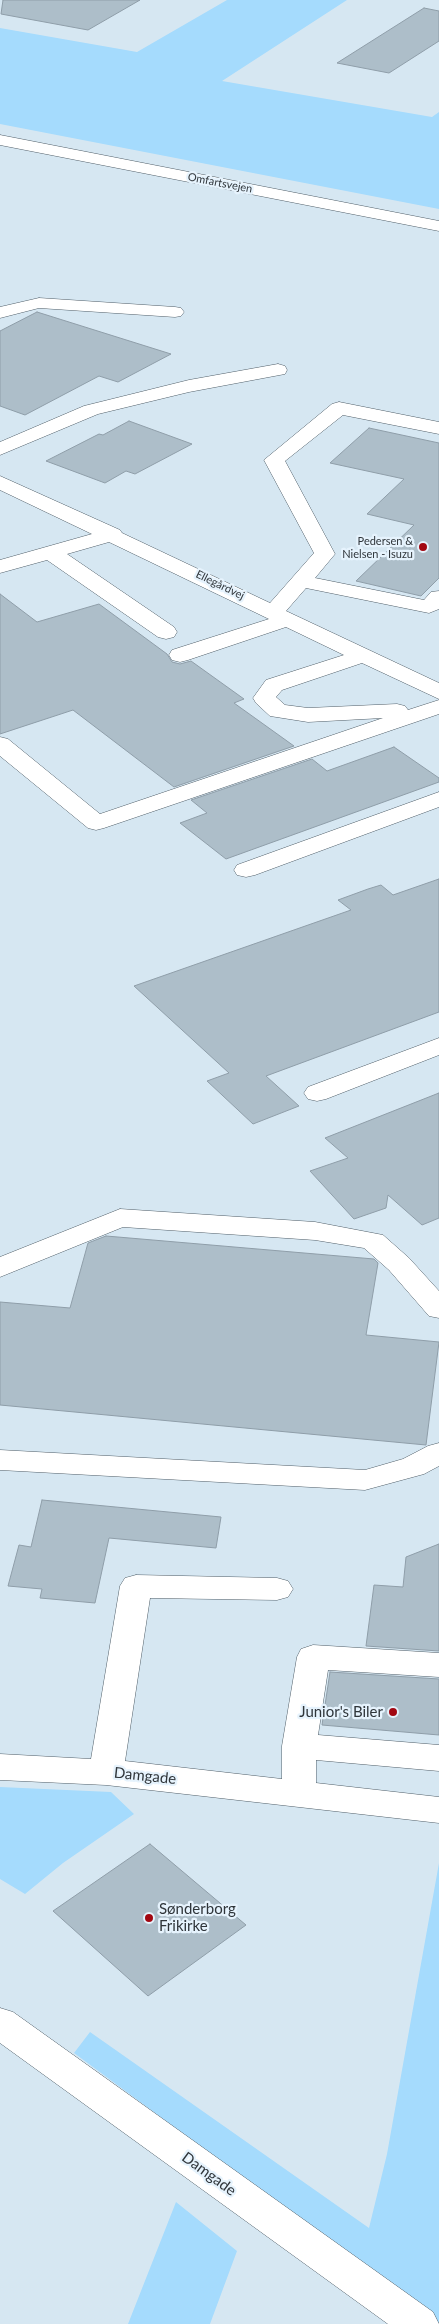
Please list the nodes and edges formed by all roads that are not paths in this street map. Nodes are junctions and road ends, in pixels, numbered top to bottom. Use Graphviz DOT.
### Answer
graph roads {
  1 [pos="0,140"];
  2 [pos="439,226"];
  3 [pos="175,312"];
  4 [pos="0,313"];
  5 [pos="278,370"];
  6 [pos="439,428"];
  7 [pos="0,449"];
  8 [pos="0,483"];
  9 [pos="113,534"];
  10 [pos="50,552"];
  11 [pos="0,567"];
  12 [pos="301,581"];
  13 [pos="439,597"];
  14 [pos="282,615"];
  15 [pos="166,632"];
  16 [pos="180,655"];
  17 [pos="365,655"];
  18 [pos="439,665"];
  19 [pos="432,698"];
  20 [pos="0,744"];
  21 [pos="439,799"];
  22 [pos="246,870"];
  23 [pos="439,1046"];
  24 [pos="317,1093"];
  25 [pos="0,1268"];
  26 [pos="439,1309"];
  27 [pos="439,1454"];
  28 [pos="0,1460"];
  29 [pos="277,1589"];
  30 [pos="439,1665"];
  31 [pos="299,1746"];
  32 [pos="439,1758"];
  33 [pos="0,1767"];
  34 [pos="106,1772"];
  35 [pos="298,1793"];
  36 [pos="439,1810"];
  37 [pos="0,2023"];
  38 [pos="418,2324"];
  1 -- 2 [label="main road, Omfartsvejen"];
  3 -- 4 [label="main road"];
  5 -- 7 [label="main road"];
  6 -- 12 [label="main road"];
  8 -- 9 [label="main road, Ellegårdvej"];
  9 -- 10 [label="main road"];
  9 -- 14 [label="main road, Ellegårdvej"];
  10 -- 11 [label="main road"];
  10 -- 15 [label="main road"];
  12 -- 13 [label="main road"];
  12 -- 14 [label="main road"];
  14 -- 16 [label="main road"];
  14 -- 17 [label="main road, Ellegårdvej"];
  17 -- 19 [label="main road, Ellegårdvej"];
  17 -- 19 [label="main road"];
  18 -- 19 [label="main road"];
  19 -- 20 [label="main road"];
  21 -- 22 [label="main road"];
  23 -- 24 [label="main road"];
  25 -- 26 [label="main road"];
  27 -- 28 [label="main road"];
  29 -- 34 [label="main road"];
  30 -- 31 [label="main road"];
  31 -- 32 [label="main road"];
  31 -- 35 [label="main road"];
  33 -- 34 [label="main road, Damgade"];
  34 -- 35 [label="main road, Damgade"];
  35 -- 36 [label="main road, Damgade"];
  37 -- 38 [label="main road, Damgade"];
}
